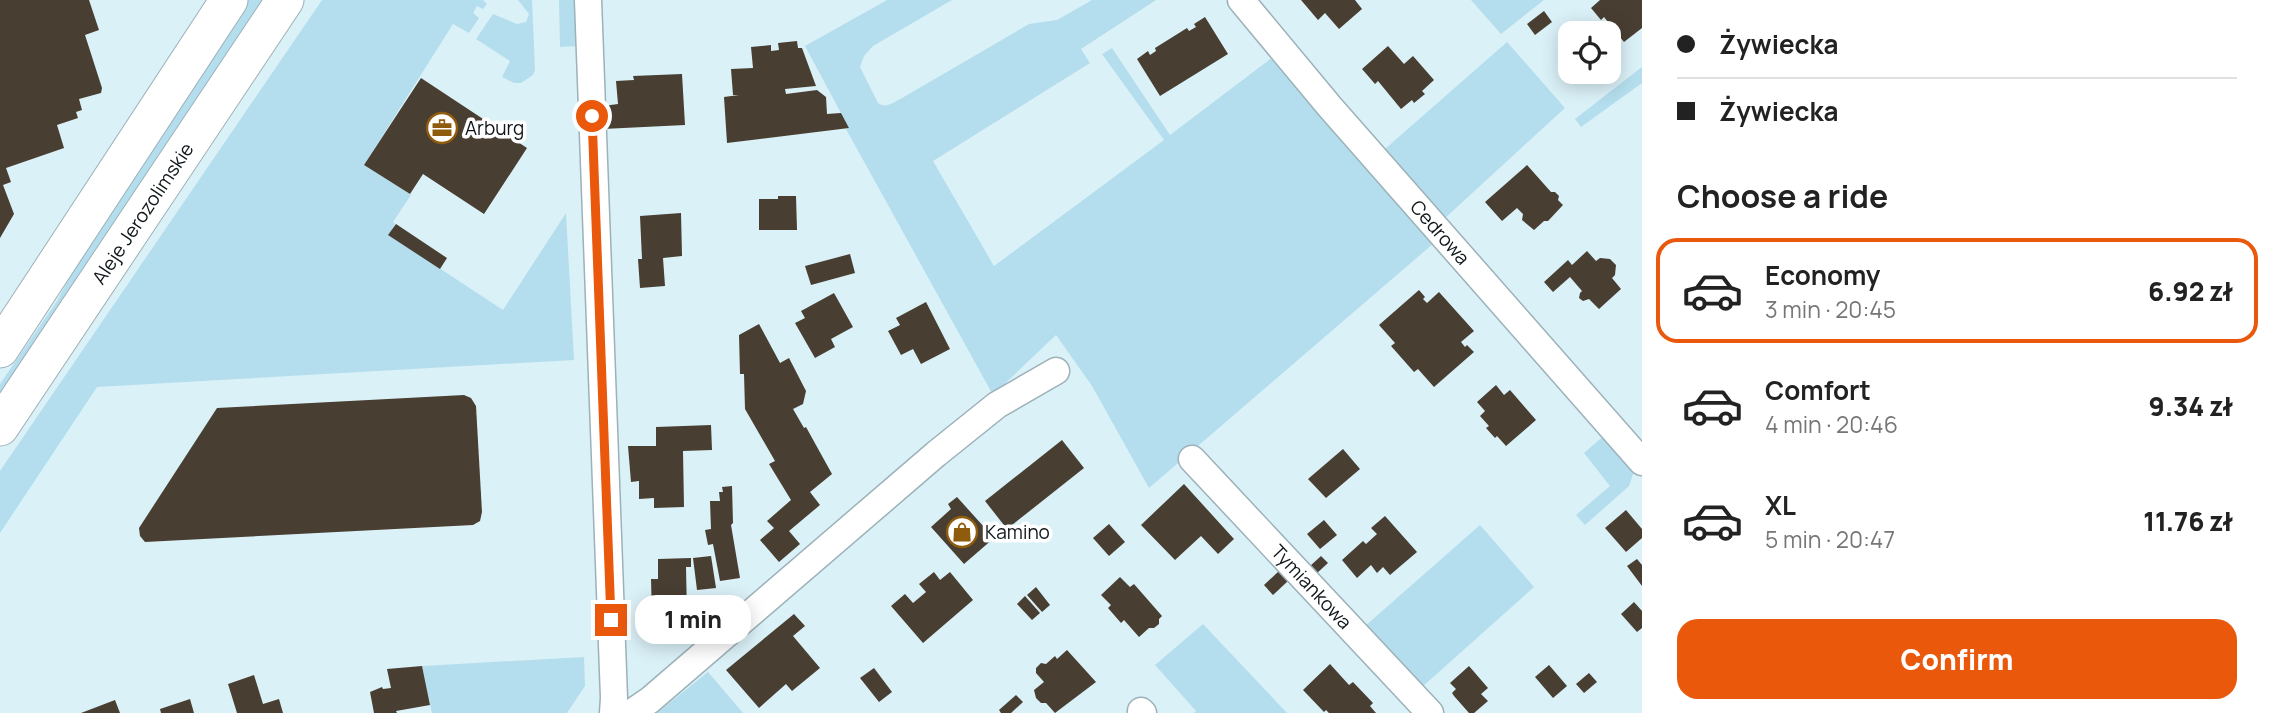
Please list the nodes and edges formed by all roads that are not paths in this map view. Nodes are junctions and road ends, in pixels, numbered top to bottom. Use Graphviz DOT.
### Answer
graph roads {
  1 [pos="229,0"];
  2 [pos="285,0"];
  3 [pos="588,0"];
  4 [pos="1241,0"];
  5 [pos="0,349"];
  6 [pos="1056,371"];
  7 [pos="0,427"];
  8 [pos="1192,459"];
  9 [pos="1642,462"];
  10 [pos="612,713"];
  11 [pos="631,713"];
  12 [pos="1430,713"];
  1 -- 5 [label="main road"];
  2 -- 7 [label="main road, Aleje Jerozolimskie"];
  3 -- 10 [label="street"];
  4 -- 9 [label="street, Cedrowa"];
  6 -- 11 [label="street"];
  8 -- 12 [label="street, Tymiankowa"];
}
